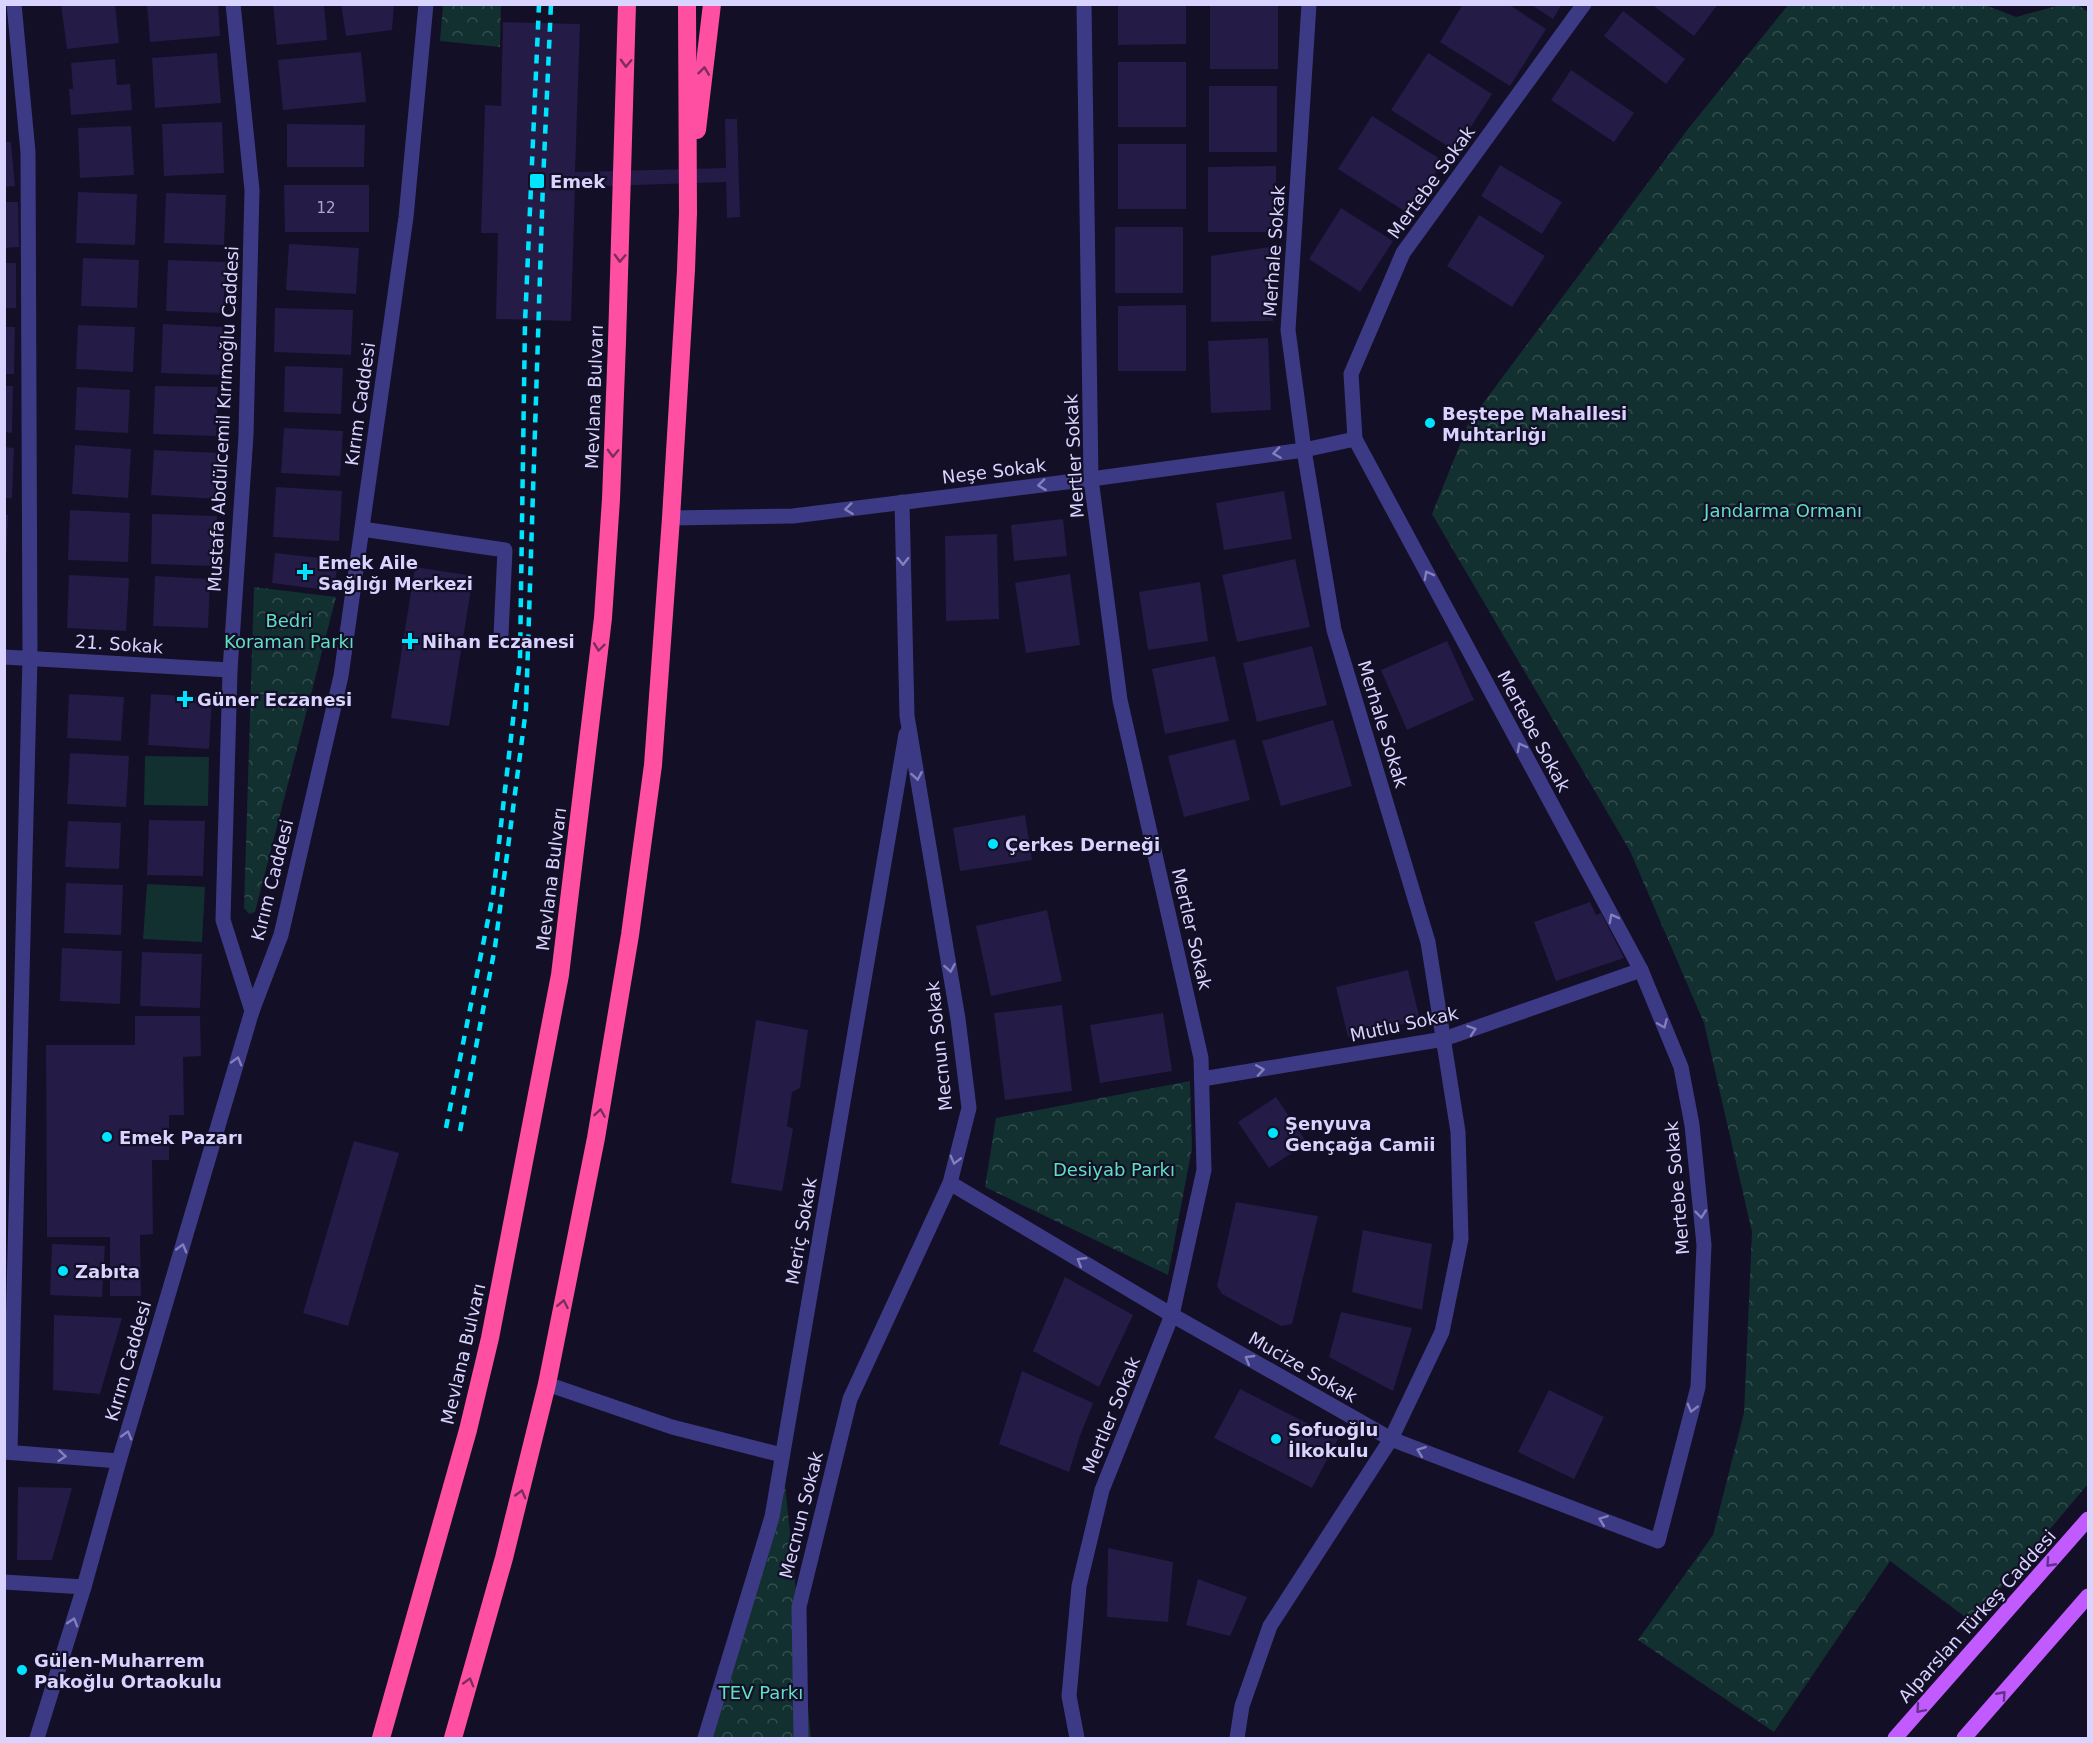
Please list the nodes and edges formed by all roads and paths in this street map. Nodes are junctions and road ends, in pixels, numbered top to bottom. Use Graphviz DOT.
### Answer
graph roads {
  1 [pos="14,4"];
  2 [pos="233,4"];
  3 [pos="426,4"];
  4 [pos="627,4"];
  5 [pos="687,4"];
  6 [pos="712,4"];
  7 [pos="1084,4"];
  8 [pos="1309,4"];
  9 [pos="1584,4"];
  10 [pos="688,213"];
  11 [pos="1355,439"];
  12 [pos="1304,450"];
  13 [pos="1091,479"];
  14 [pos="902,502"];
  15 [pos="671,518"];
  16 [pos="362,529"];
  17 [pos="501,635"];
  18 [pos="4,657"];
  19 [pos="30,658"];
  20 [pos="230,670"];
  21 [pos="908,723"];
  22 [pos="1641,970"];
  23 [pos="252,1011"];
  24 [pos="1444,1039"];
  25 [pos="1202,1079"];
  26 [pos="950,1183"];
  27 [pos="1172,1315"];
  28 [pos="548,1384"];
  29 [pos="1391,1439"];
  30 [pos="7,1452"];
  31 [pos="782,1455"];
  32 [pos="119,1461"];
  33 [pos="2088,1520"];
  34 [pos="1658,1541"];
  35 [pos="4,1582"];
  36 [pos="84,1587"];
  37 [pos="2088,1596"];
  38 [pos="37,1738"];
  39 [pos="381,1738"];
  40 [pos="453,1738"];
  41 [pos="705,1738"];
  42 [pos="801,1738"];
  43 [pos="1077,1738"];
  44 [pos="1237,1738"];
  45 [pos="1895,1738"];
  46 [pos="1964,1738"];
  1 -- 19 [label="street"];
  2 -- 20 [label="street, Mustafa Abdülcemil Kırımoğlu Caddesi"];
  3 -- 16 [label="street, Kırım Caddesi"];
  4 -- 39 [label="highway, Mevlana Bulvarı, one-way"];
  5 -- 10 [label="highway"];
  10 -- 6 [label="highway, one-way"];
  7 -- 13 [label="street, Mertler Sokak"];
  8 -- 12 [label="street, Merhale Sokak"];
  9 -- 11 [label="street, Mertebe Sokak"];
  10 -- 15 [label="highway"];
  11 -- 12 [label="street, Neşe Sokak"];
  22 -- 11 [label="street, Mertebe Sokak, one-way"];
  12 -- 13 [label="street, Neşe Sokak, one-way"];
  12 -- 24 [label="street, Merhale Sokak"];
  13 -- 14 [label="street, Neşe Sokak, one-way"];
  13 -- 25 [label="street, Mertler Sokak"];
  14 -- 15 [label="street, Neşe Sokak, one-way"];
  14 -- 21 [label="street, Mecnun Sokak, one-way"];
  28 -- 15 [label="highway, one-way"];
  16 -- 17 [label="street"];
  16 -- 23 [label="street, Kırım Caddesi"];
  18 -- 19 [label="street, 21. Sokak"];
  19 -- 20 [label="street, 21. Sokak"];
  19 -- 30 [label="street"];
  20 -- 23 [label="street, Mustafa Abdülcemil Kırımoğlu Caddesi"];
  21 -- 26 [label="street, Mecnun Sokak, one-way"];
  21 -- 31 [label="street, Meriç Sokak"];
  24 -- 22 [label="street, Mutlu Sokak, one-way"];
  22 -- 34 [label="street, Mertebe Sokak, one-way"];
  32 -- 23 [label="street, Kırım Caddesi, one-way"];
  25 -- 24 [label="street, Mutlu Sokak, one-way"];
  24 -- 29 [label="street, Merhale Sokak"];
  25 -- 27 [label="street, Mertler Sokak"];
  27 -- 26 [label="street, Mucize Sokak, one-way"];
  26 -- 42 [label="street, Mecnun Sokak"];
  29 -- 27 [label="street, Mucize Sokak, one-way"];
  27 -- 43 [label="street, Mertler Sokak"];
  28 -- 31 [label="street"];
  40 -- 28 [label="highway, one-way"];
  34 -- 29 [label="street, Mucize Sokak, one-way"];
  29 -- 44 [label="street, Merhale Sokak"];
  30 -- 32 [label="street, one-way"];
  31 -- 41 [label="street, Meriç Sokak"];
  32 -- 36 [label="street, Kırım Caddesi"];
  33 -- 45 [label="main road, Alparslan Türkeş Caddesi, one-way"];
  35 -- 36 [label="street"];
  38 -- 36 [label="street, Kırım Caddesi, one-way"];
  46 -- 37 [label="main road, one-way"];
}
